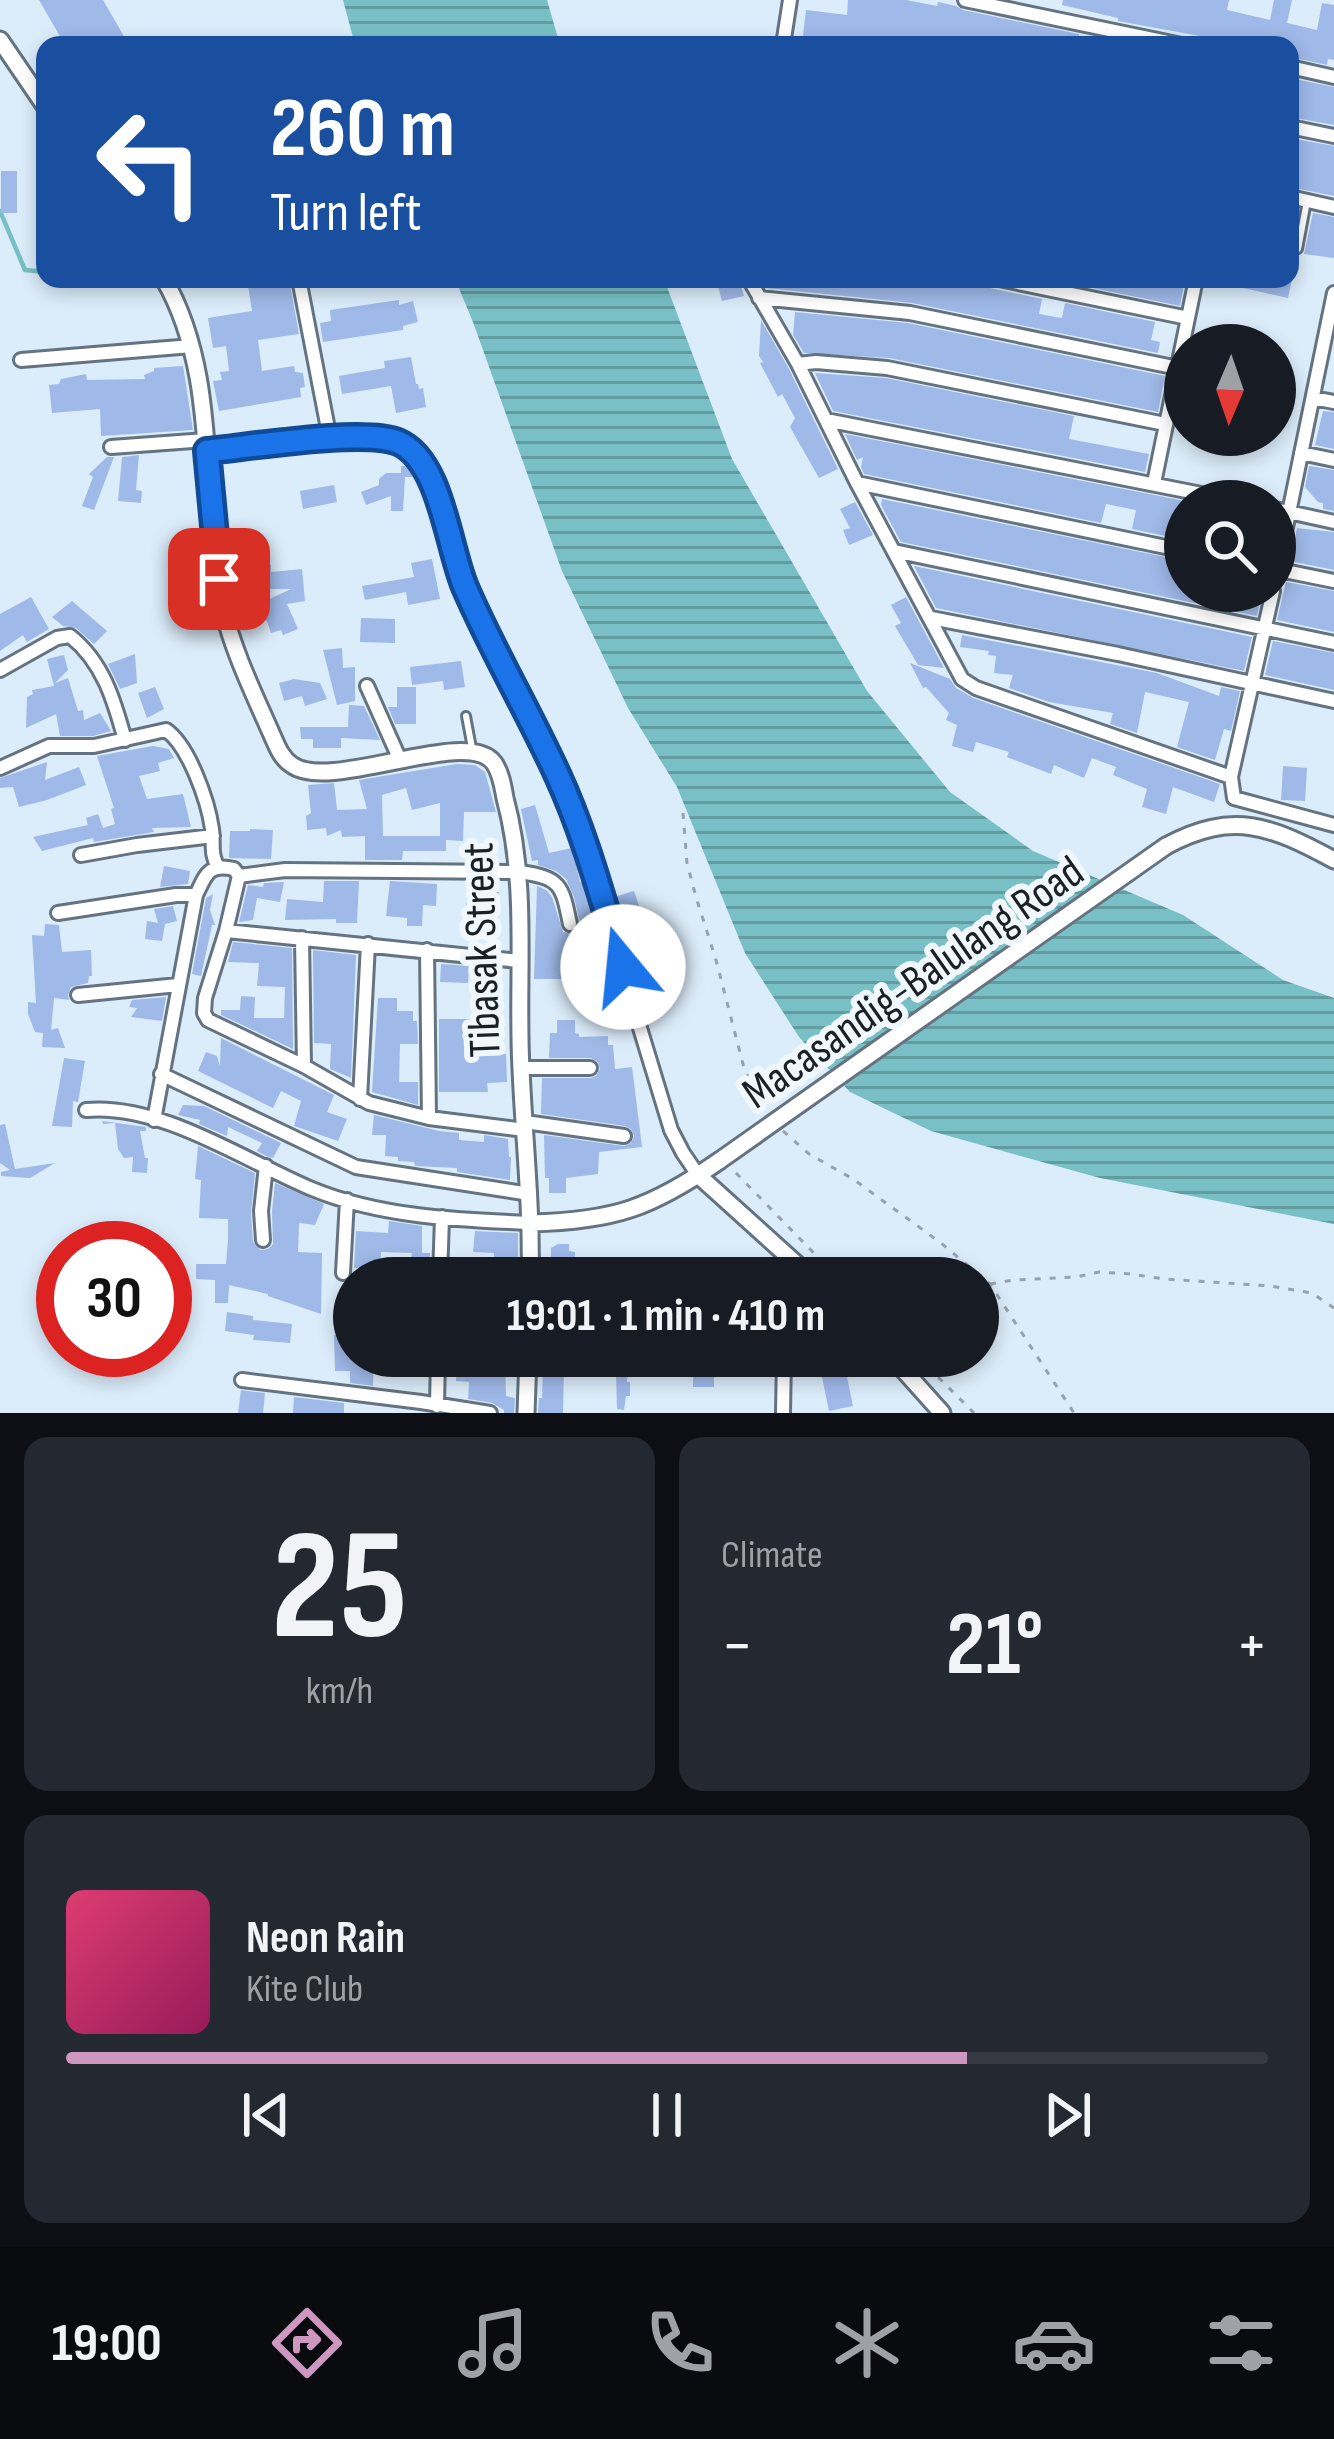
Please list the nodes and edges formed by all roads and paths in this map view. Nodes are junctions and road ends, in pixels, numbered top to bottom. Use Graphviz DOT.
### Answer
graph roads {
  1 [pos="790,0"];
  2 [pos="965,0"];
  3 [pos="784,36"];
  4 [pos="1139,36"];
  5 [pos="0,40"];
  6 [pos="1299,70"];
  7 [pos="1334,76"];
  8 [pos="36,93"];
  9 [pos="1299,129"];
  10 [pos="1334,136"];
  11 [pos="1299,199"];
  12 [pos="1306,201"];
  13 [pos="1334,206"];
  14 [pos="1299,243"];
  15 [pos="169,288"];
  16 [pos="301,288"];
  17 [pos="754,288"];
  18 [pos="1043,288"];
  19 [pos="1194,288"];
  20 [pos="1334,293"];
  21 [pos="759,298"];
  22 [pos="1188,318"];
  23 [pos="1187,324"];
  24 [pos="192,346"];
  25 [pos="1329,348"];
  26 [pos="21,360"];
  27 [pos="798,364"];
  28 [pos="1164,365"];
  29 [pos="1313,398"];
  30 [pos="1334,403"];
  31 [pos="826,420"];
  32 [pos="1164,424"];
  33 [pos="1164,429"];
  34 [pos="330,439"];
  35 [pos="206,446"];
  36 [pos="111,447"];
  37 [pos="1301,453"];
  38 [pos="1334,460"];
  39 [pos="1292,480"];
  40 [pos="857,483"];
  41 [pos="1154,483"];
  42 [pos="1164,485"];
  43 [pos="1296,514"];
  44 [pos="1334,522"];
  45 [pos="1164,546"];
  46 [pos="894,550"];
  47 [pos="1296,576"];
  48 [pos="1334,581"];
  49 [pos="1268,612"];
  50 [pos="931,618"];
  51 [pos="1264,628"];
  52 [pos="1334,643"];
  53 [pos="0,670"];
  54 [pos="1253,684"];
  55 [pos="368,686"];
  56 [pos="1334,701"];
  57 [pos="466,716"];
  58 [pos="125,740"];
  59 [pos="473,754"];
  60 [pos="400,760"];
  61 [pos="0,768"];
  62 [pos="1231,777"];
  63 [pos="683,813"];
  64 [pos="1334,825"];
  65 [pos="213,836"];
  66 [pos="80,855"];
  67 [pos="1334,860"];
  68 [pos="218,867"];
  69 [pos="520,872"];
  70 [pos="239,876"];
  71 [pos="196,895"];
  72 [pos="58,913"];
  73 [pos="570,924"];
  74 [pos="226,931"];
  75 [pos="302,938"];
  76 [pos="368,944"];
  77 [pos="428,950"];
  78 [pos="519,961"];
  79 [pos="178,985"];
  80 [pos="78,995"];
  81 [pos="304,1066"];
  82 [pos="520,1068"];
  83 [pos="590,1068"];
  84 [pos="160,1074"];
  85 [pos="360,1099"];
  86 [pos="86,1110"];
  87 [pos="770,1114"];
  88 [pos="430,1118"];
  89 [pos="154,1120"];
  90 [pos="525,1126"];
  91 [pos="780,1127"];
  92 [pos="624,1136"];
  93 [pos="266,1166"];
  94 [pos="736,1173"];
  95 [pos="698,1175"];
  96 [pos="530,1194"];
  97 [pos="346,1201"];
  98 [pos="442,1217"];
  99 [pos="531,1223"];
  100 [pos="263,1240"];
  101 [pos="344,1257"];
  102 [pos="441,1257"];
  103 [pos="530,1257"];
  104 [pos="789,1257"];
  105 [pos="818,1257"];
  106 [pos="956,1257"];
  107 [pos="999,1282"];
  108 [pos="999,1298"];
  109 [pos="1334,1308"];
  110 [pos="437,1377"];
  111 [pos="527,1377"];
  112 [pos="784,1377"];
  113 [pos="910,1377"];
  114 [pos="938,1377"];
  115 [pos="242,1380"];
  116 [pos="436,1406"];
  117 [pos="490,1413"];
  118 [pos="526,1413"];
  119 [pos="783,1413"];
  120 [pos="942,1413"];
  121 [pos="974,1413"];
  122 [pos="1074,1413"];
  1 -- 3 [label="street"];
  2 -- 4 [label="street"];
  5 -- 8 [label="street"];
  6 -- 7 [label="street"];
  9 -- 10 [label="street"];
  11 -- 12 [label="street"];
  12 -- 13 [label="street"];
  12 -- 14 [label="lane"];
  15 -- 24 [label="street"];
  16 -- 34 [label="street"];
  17 -- 21 [label="street"];
  18 -- 22 [label="street"];
  19 -- 22 [label="street"];
  20 -- 25 [label="street"];
  21 -- 27 [label="street"];
  21 -- 28 [label="street"];
  22 -- 23 [label="street"];
  24 -- 26 [label="street"];
  24 -- 35 [label="street"];
  25 -- 29 [label="street"];
  27 -- 31 [label="street"];
  27 -- 32 [label="street"];
  29 -- 30 [label="street"];
  29 -- 37 [label="street"];
  31 -- 40 [label="street"];
  31 -- 41 [label="street"];
  33 -- 41 [label="street"];
  34 -- 35 [label="street"];
  34 -- 95 [label="street"];
  35 -- 36 [label="street"];
  35 -- 60 [label="street"];
  37 -- 38 [label="street"];
  37 -- 39 [label="street"];
  40 -- 45 [label="street"];
  40 -- 46 [label="street"];
  41 -- 42 [label="street"];
  43 -- 44 [label="street"];
  46 -- 50 [label="street"];
  46 -- 51 [label="street"];
  47 -- 48 [label="street"];
  49 -- 51 [label="street"];
  50 -- 54 [label="street"];
  50 -- 62 [label="street"];
  51 -- 52 [label="street"];
  51 -- 54 [label="street"];
  53 -- 58 [label="street"];
  54 -- 56 [label="street"];
  54 -- 62 [label="street"];
  55 -- 60 [label="street"];
  57 -- 59 [label="lane"];
  58 -- 61 [label="street"];
  58 -- 65 [label="street"];
  59 -- 60 [label="street"];
  59 -- 69 [label="street, Tibasak Street"];
  62 -- 64 [label="street"];
  63 -- 87 [label="path"];
  65 -- 66 [label="street"];
  65 -- 68 [label="street"];
  67 -- 95 [label="street, Macasandig-Balulang Road, bridge"];
  68 -- 70 [label="street"];
  68 -- 71 [label="street"];
  69 -- 70 [label="street"];
  69 -- 73 [label="street"];
  69 -- 78 [label="street, Tibasak Street"];
  70 -- 74 [label="street"];
  71 -- 72 [label="street"];
  71 -- 79 [label="street"];
  74 -- 75 [label="street"];
  74 -- 81 [label="street"];
  75 -- 76 [label="street"];
  75 -- 81 [label="street"];
  76 -- 77 [label="street"];
  76 -- 85 [label="street"];
  77 -- 78 [label="street"];
  77 -- 88 [label="street"];
  78 -- 82 [label="street, Tibasak Street"];
  79 -- 80 [label="street"];
  79 -- 84 [label="street"];
  81 -- 85 [label="street"];
  82 -- 83 [label="street"];
  82 -- 90 [label="street, Tibasak Street"];
  84 -- 89 [label="street"];
  84 -- 96 [label="street"];
  85 -- 88 [label="street"];
  86 -- 89 [label="street"];
  88 -- 90 [label="street"];
  89 -- 93 [label="street"];
  90 -- 92 [label="street"];
  90 -- 96 [label="street, Tibasak Street"];
  91 -- 106 [label="path"];
  93 -- 97 [label="street"];
  93 -- 100 [label="street"];
  94 -- 105 [label="path"];
  95 -- 99 [label="street, Macasandig-Balulang Road"];
  95 -- 104 [label="street"];
  96 -- 99 [label="street, Tibasak Street"];
  97 -- 98 [label="street"];
  97 -- 101 [label="street"];
  98 -- 99 [label="street"];
  98 -- 102 [label="street"];
  99 -- 103 [label="street, Tibasak Street"];
  107 -- 109 [label="path"];
  108 -- 122 [label="path"];
  110 -- 116 [label="street"];
  111 -- 118 [label="street"];
  112 -- 119 [label="street"];
  113 -- 120 [label="street"];
  114 -- 121 [label="path"];
  115 -- 116 [label="street"];
  116 -- 117 [label="street"];
}
